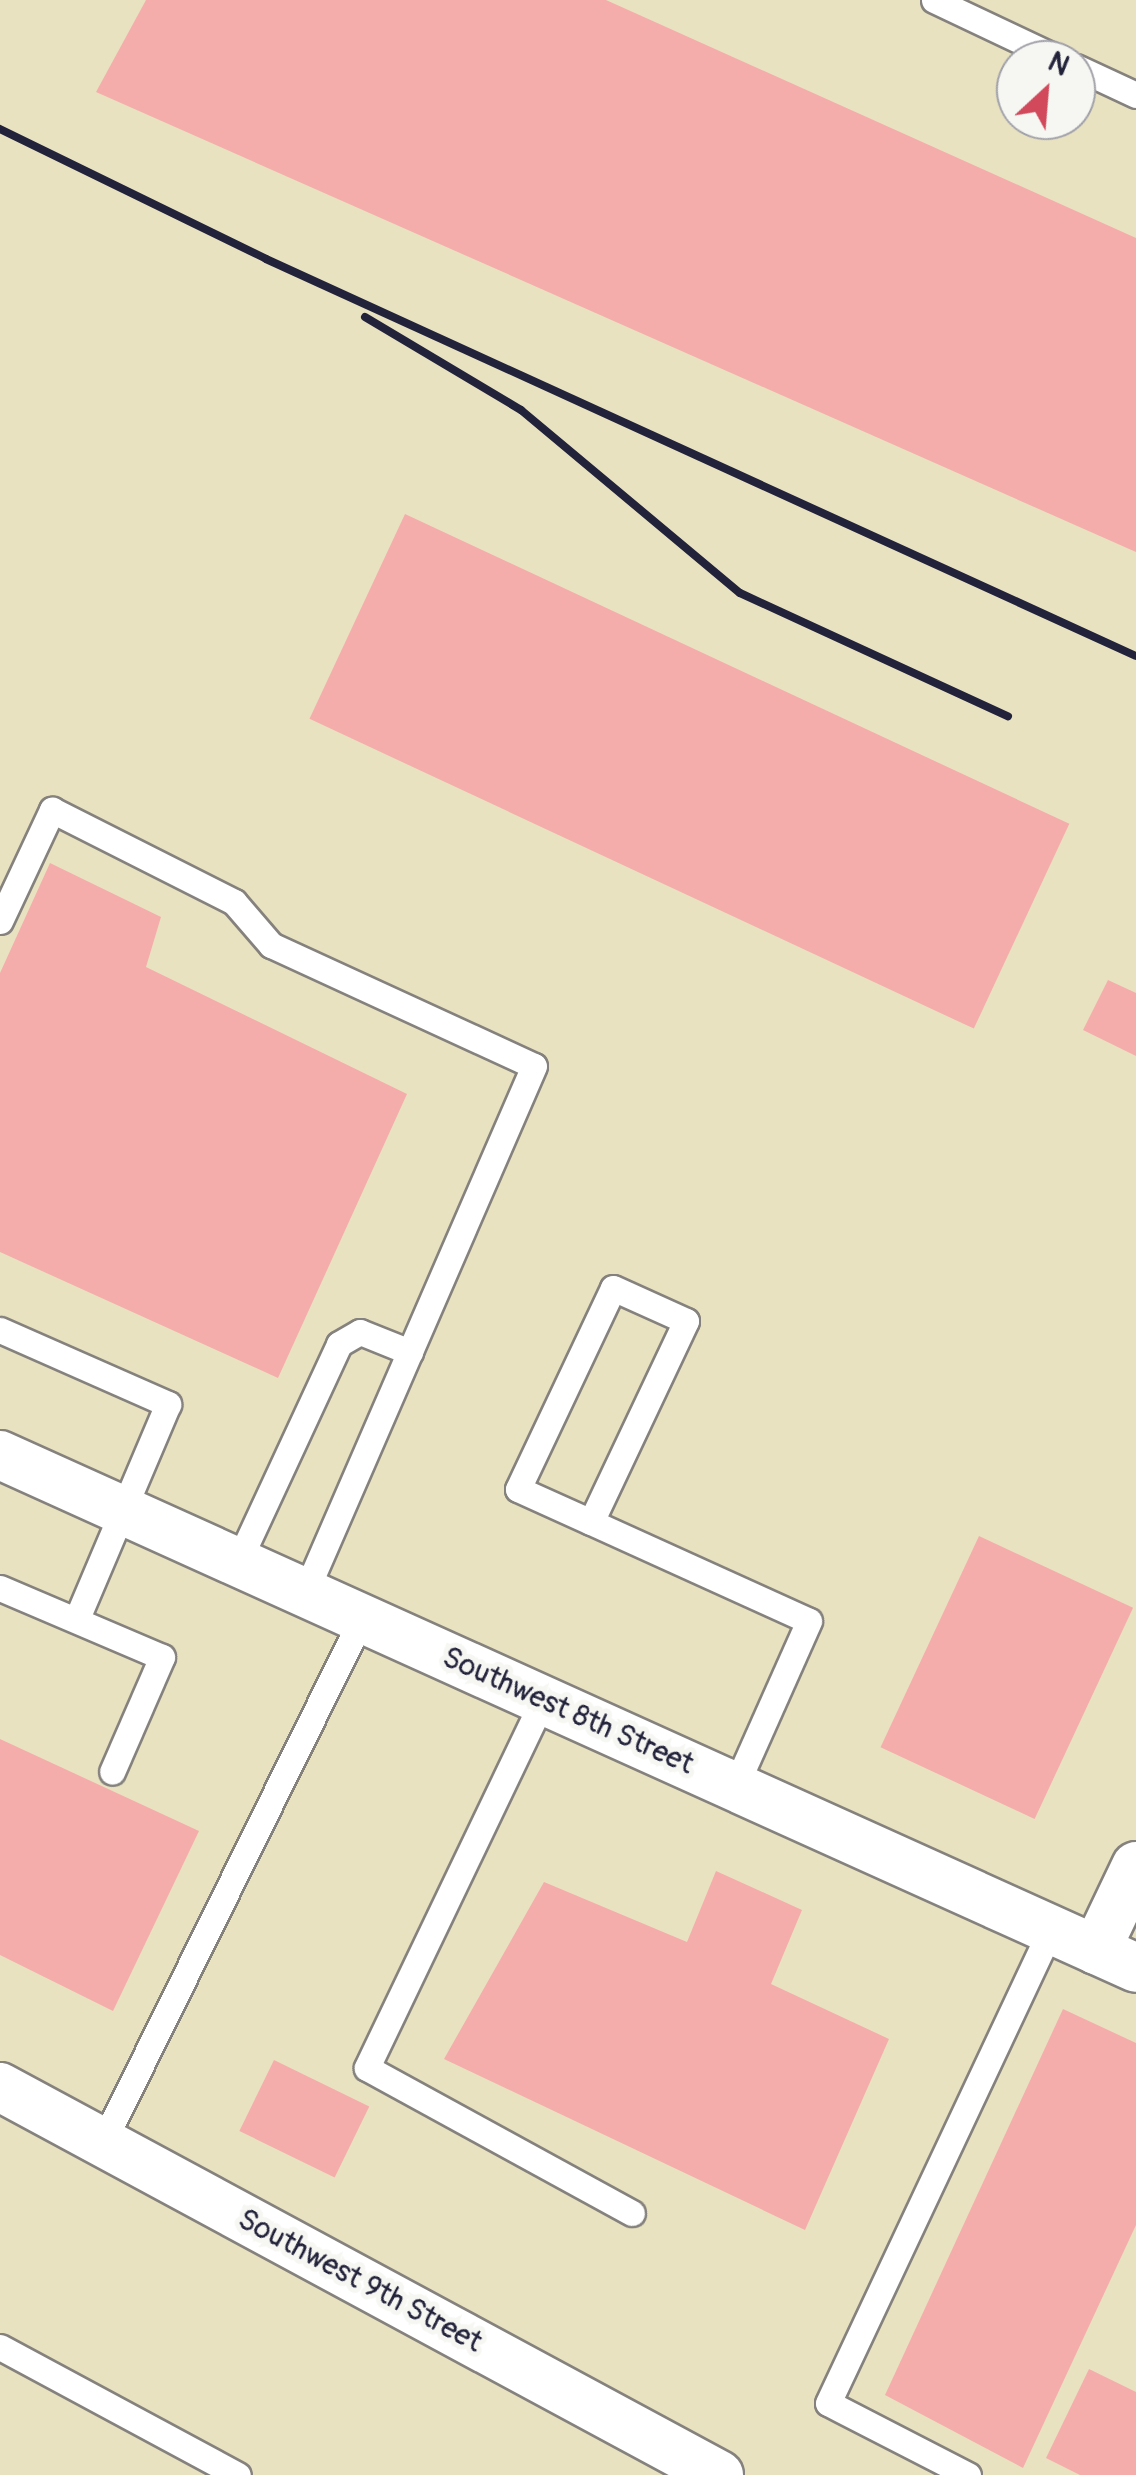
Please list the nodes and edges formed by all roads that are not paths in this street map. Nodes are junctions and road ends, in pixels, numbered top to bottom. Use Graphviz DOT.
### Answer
graph roads {
  1 [pos="934,0"];
  2 [pos="1019,40"];
  3 [pos="1096,76"];
  4 [pos="1136,95"];
  5 [pos="0,921"];
  6 [pos="0,1330"];
  7 [pos="410,1352"];
  8 [pos="0,1455"];
  9 [pos="123,1510"];
  10 [pos="590,1522"];
  11 [pos="238,1562"];
  12 [pos="0,1588"];
  13 [pos="305,1593"];
  14 [pos="77,1618"];
  15 [pos="362,1618"];
  16 [pos="543,1700"];
  17 [pos="112,1772"];
  18 [pos="735,1787"];
  19 [pos="1136,1866"];
  20 [pos="1051,1929"];
  21 [pos="1116,1959"];
  22 [pos="0,2086"];
  23 [pos="103,2142"];
  24 [pos="632,2212"];
  25 [pos="0,2347"];
  26 [pos="238,2475"];
  27 [pos="720,2475"];
  28 [pos="968,2475"];
  1 -- 2 [label="lane"];
  3 -- 4 [label="lane"];
  5 -- 7 [label="lane"];
  6 -- 9 [label="lane"];
  7 -- 11 [label="lane"];
  7 -- 13 [label="lane"];
  8 -- 9 [label="street, Southwest 8th Street"];
  9 -- 11 [label="street, Southwest 8th Street"];
  9 -- 14 [label="lane"];
  10 -- 10 [label="lane"];
  10 -- 18 [label="lane"];
  11 -- 13 [label="street, Southwest 8th Street"];
  12 -- 14 [label="lane"];
  13 -- 15 [label="street, Southwest 8th Street"];
  14 -- 17 [label="lane"];
  15 -- 16 [label="street, Southwest 8th Street"];
  15 -- 23 [label="lane"];
  16 -- 18 [label="street, Southwest 8th Street"];
  16 -- 24 [label="lane"];
  18 -- 20 [label="street, Southwest 8th Street"];
  19 -- 21 [label="street"];
  20 -- 21 [label="street, Southwest 8th Street"];
  20 -- 28 [label="lane"];
  22 -- 23 [label="street, Southwest 9th Street"];
  23 -- 27 [label="street, Southwest 9th Street"];
  25 -- 26 [label="lane"];
}
